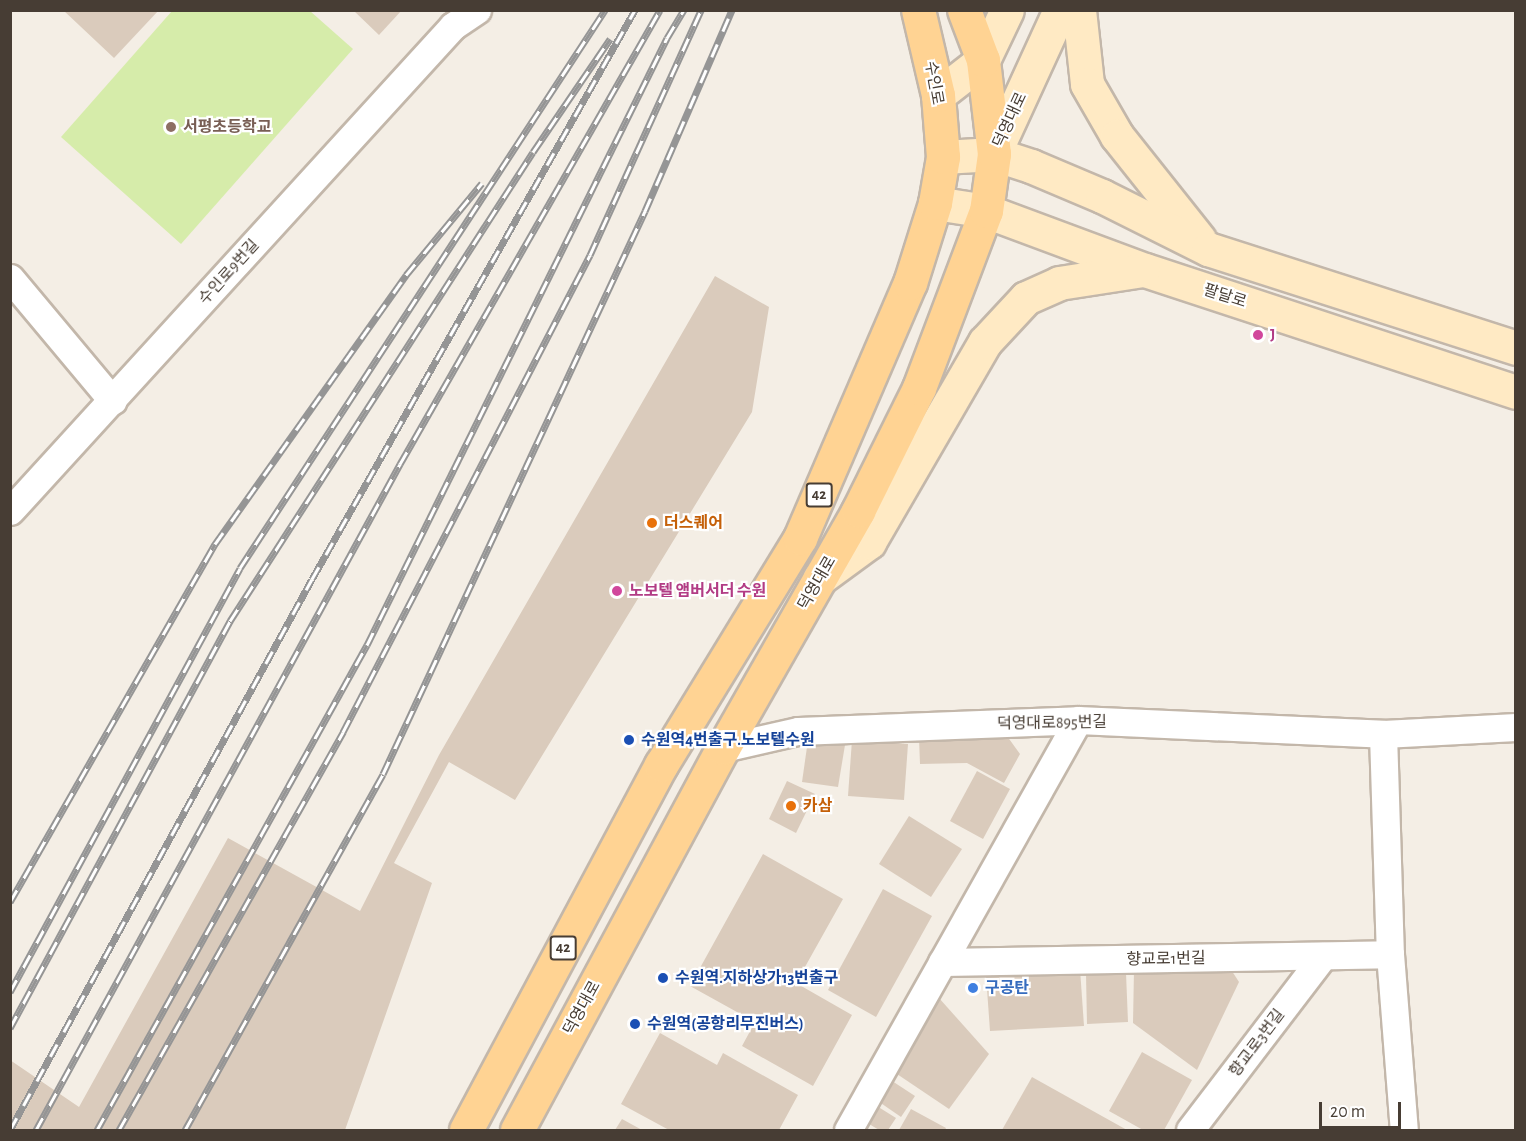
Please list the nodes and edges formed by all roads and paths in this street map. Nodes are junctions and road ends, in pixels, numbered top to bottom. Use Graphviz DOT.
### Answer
graph roads {
  1 [pos="477,10"];
  2 [pos="918,10"];
  3 [pos="964,10"];
  4 [pos="1006,10"];
  5 [pos="1060,10"];
  6 [pos="1079,10"];
  7 [pos="459,16"];
  8 [pos="983,60"];
  9 [pos="938,95"];
  10 [pos="994,154"];
  11 [pos="943,157"];
  12 [pos="935,203"];
  13 [pos="986,211"];
  14 [pos="1208,249"];
  15 [pos="1145,270"];
  16 [pos="10,278"];
  17 [pos="1515,348"];
  18 [pos="1515,392"];
  19 [pos="113,401"];
  20 [pos="13,513"];
  21 [pos="820,578"];
  22 [pos="1078,720"];
  23 [pos="1515,728"];
  24 [pos="1383,734"];
  25 [pos="723,748"];
  26 [pos="1390,954"];
  27 [pos="1323,956"];
  28 [pos="942,962"];
  29 [pos="466,1131"];
  30 [pos="517,1131"];
  31 [pos="848,1131"];
  32 [pos="1190,1131"];
  33 [pos="1404,1131"];
  1 -- 7 [label="street, 수인로9번길"];
  2 -- 9 [label="main road, 수인로 / 42"];
  3 -- 8 [label="main road, 42"];
  4 -- 8 [label="main road"];
  5 -- 10 [label="main road, 덕영대로"];
  6 -- 14 [label="main road"];
  7 -- 19 [label="street, 수인로9번길"];
  8 -- 9 [label="main road"];
  8 -- 10 [label="main road, 42"];
  9 -- 11 [label="main road, 수인로 / 42"];
  10 -- 11 [label="main road"];
  10 -- 13 [label="main road, 덕영대로 / 42"];
  10 -- 14 [label="main road"];
  11 -- 12 [label="main road, 42"];
  12 -- 13 [label="main road, 팔달로"];
  12 -- 29 [label="main road, 42"];
  13 -- 15 [label="main road, 팔달로"];
  13 -- 21 [label="main road, 덕영대로 / 42"];
  14 -- 17 [label="main road"];
  15 -- 18 [label="main road, 팔달로"];
  15 -- 21 [label="main road"];
  16 -- 19 [label="street"];
  19 -- 20 [label="street, 수인로9번길"];
  21 -- 25 [label="main road, 덕영대로 / 42"];
  22 -- 24 [label="street, 덕영대로895번길"];
  22 -- 25 [label="street, 덕영대로895번길"];
  22 -- 28 [label="street"];
  23 -- 24 [label="street, 덕영대로895번길"];
  24 -- 26 [label="street"];
  25 -- 30 [label="main road, 덕영대로 / 42"];
  26 -- 27 [label="street, 향교로1번길"];
  26 -- 33 [label="street"];
  27 -- 28 [label="street, 향교로1번길"];
  27 -- 32 [label="street, 향교로3번길"];
  28 -- 31 [label="street"];
}
